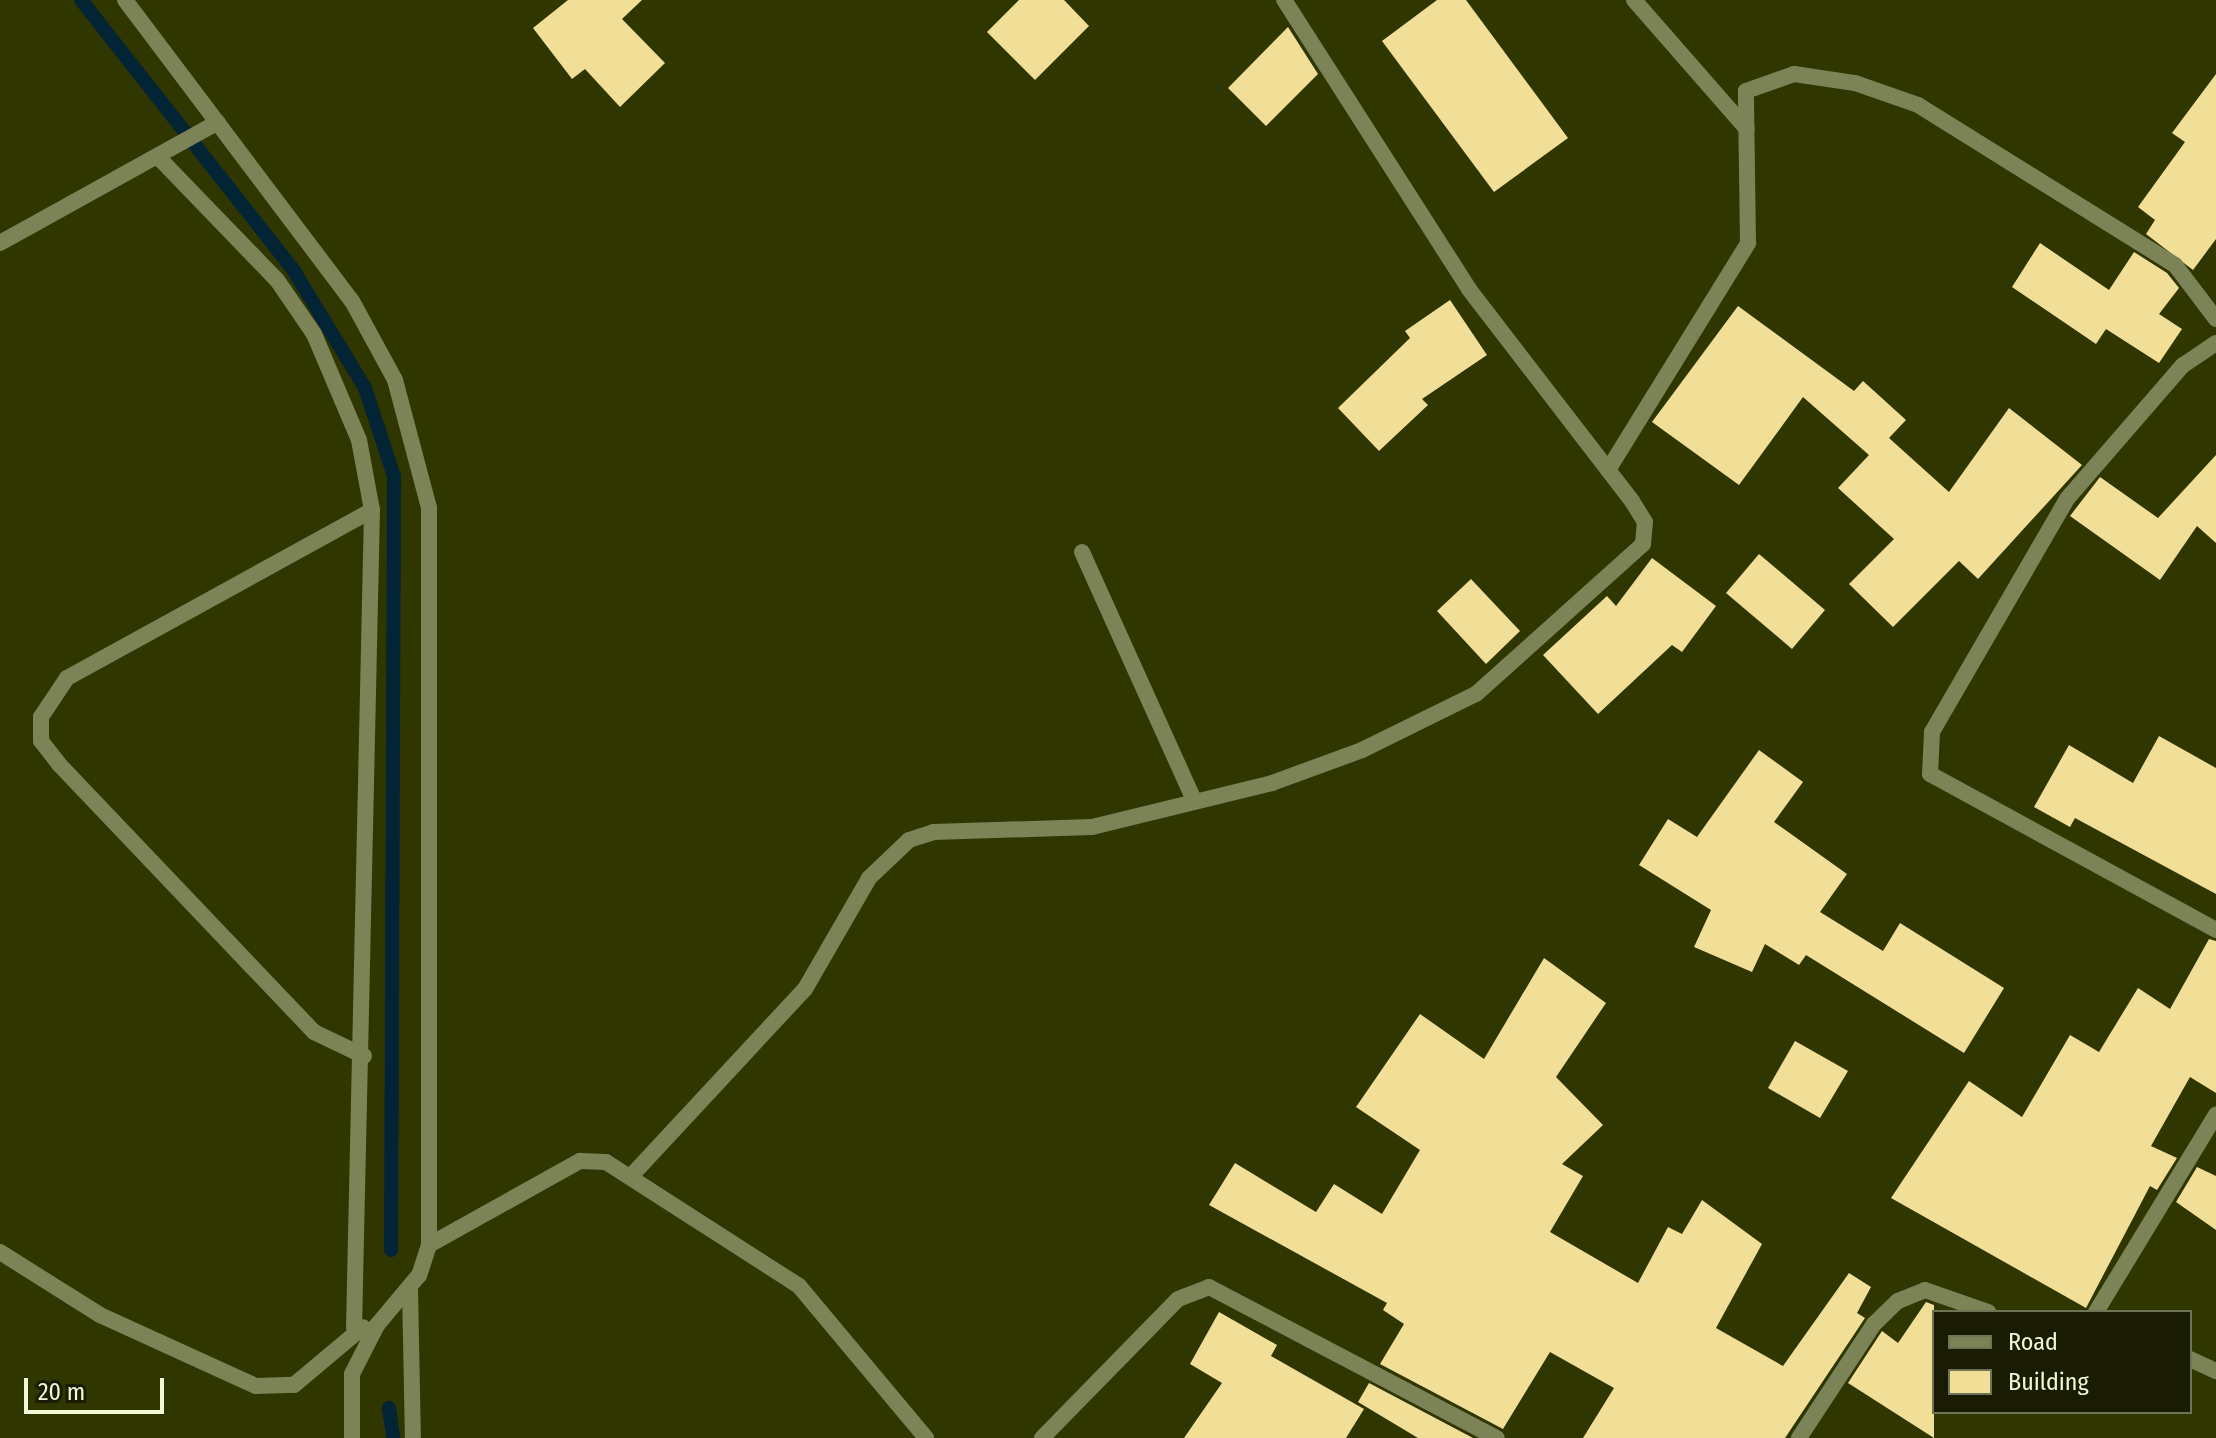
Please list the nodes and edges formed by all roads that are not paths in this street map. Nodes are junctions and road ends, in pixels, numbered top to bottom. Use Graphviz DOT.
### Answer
graph roads {
  1 [pos="125,0"];
  2 [pos="1284,0"];
  3 [pos="1634,0"];
  4 [pos="218,122"];
  5 [pos="1747,129"];
  6 [pos="160,159"];
  7 [pos="0,243"];
  8 [pos="2216,319"];
  9 [pos="2216,343"];
  10 [pos="1608,470"];
  11 [pos="372,510"];
  12 [pos="1082,552"];
  13 [pos="1195,802"];
  14 [pos="2216,930"];
  15 [pos="364,1056"];
  16 [pos="2216,1115"];
  17 [pos="632,1175"];
  18 [pos="429,1245"];
  19 [pos="0,1252"];
  20 [pos="410,1287"];
  21 [pos="1982,1310"];
  22 [pos="2097,1310"];
  23 [pos="377,1325"];
  24 [pos="354,1328"];
  25 [pos="2192,1360"];
  26 [pos="2216,1371"];
  27 [pos="352,1438"];
  28 [pos="413,1438"];
  29 [pos="926,1438"];
  30 [pos="1042,1438"];
  31 [pos="1497,1438"];
  32 [pos="1799,1438"];
  1 -- 4 [label="street"];
  2 -- 10 [label="street"];
  3 -- 5 [label="street"];
  4 -- 6 [label="street"];
  4 -- 18 [label="street"];
  5 -- 8 [label="street"];
  5 -- 10 [label="street"];
  6 -- 7 [label="street"];
  6 -- 11 [label="street"];
  9 -- 14 [label="street"];
  10 -- 13 [label="street"];
  11 -- 15 [label="street"];
  11 -- 15 [label="street"];
  12 -- 13 [label="street"];
  13 -- 17 [label="street"];
  15 -- 24 [label="street"];
  16 -- 22 [label="street"];
  17 -- 18 [label="street"];
  17 -- 29 [label="street"];
  18 -- 20 [label="street"];
  19 -- 24 [label="street"];
  20 -- 23 [label="street"];
  20 -- 28 [label="street"];
  21 -- 32 [label="street"];
  23 -- 24 [label="street"];
  23 -- 27 [label="street"];
  25 -- 26 [label="street"];
  30 -- 31 [label="street"];
}
